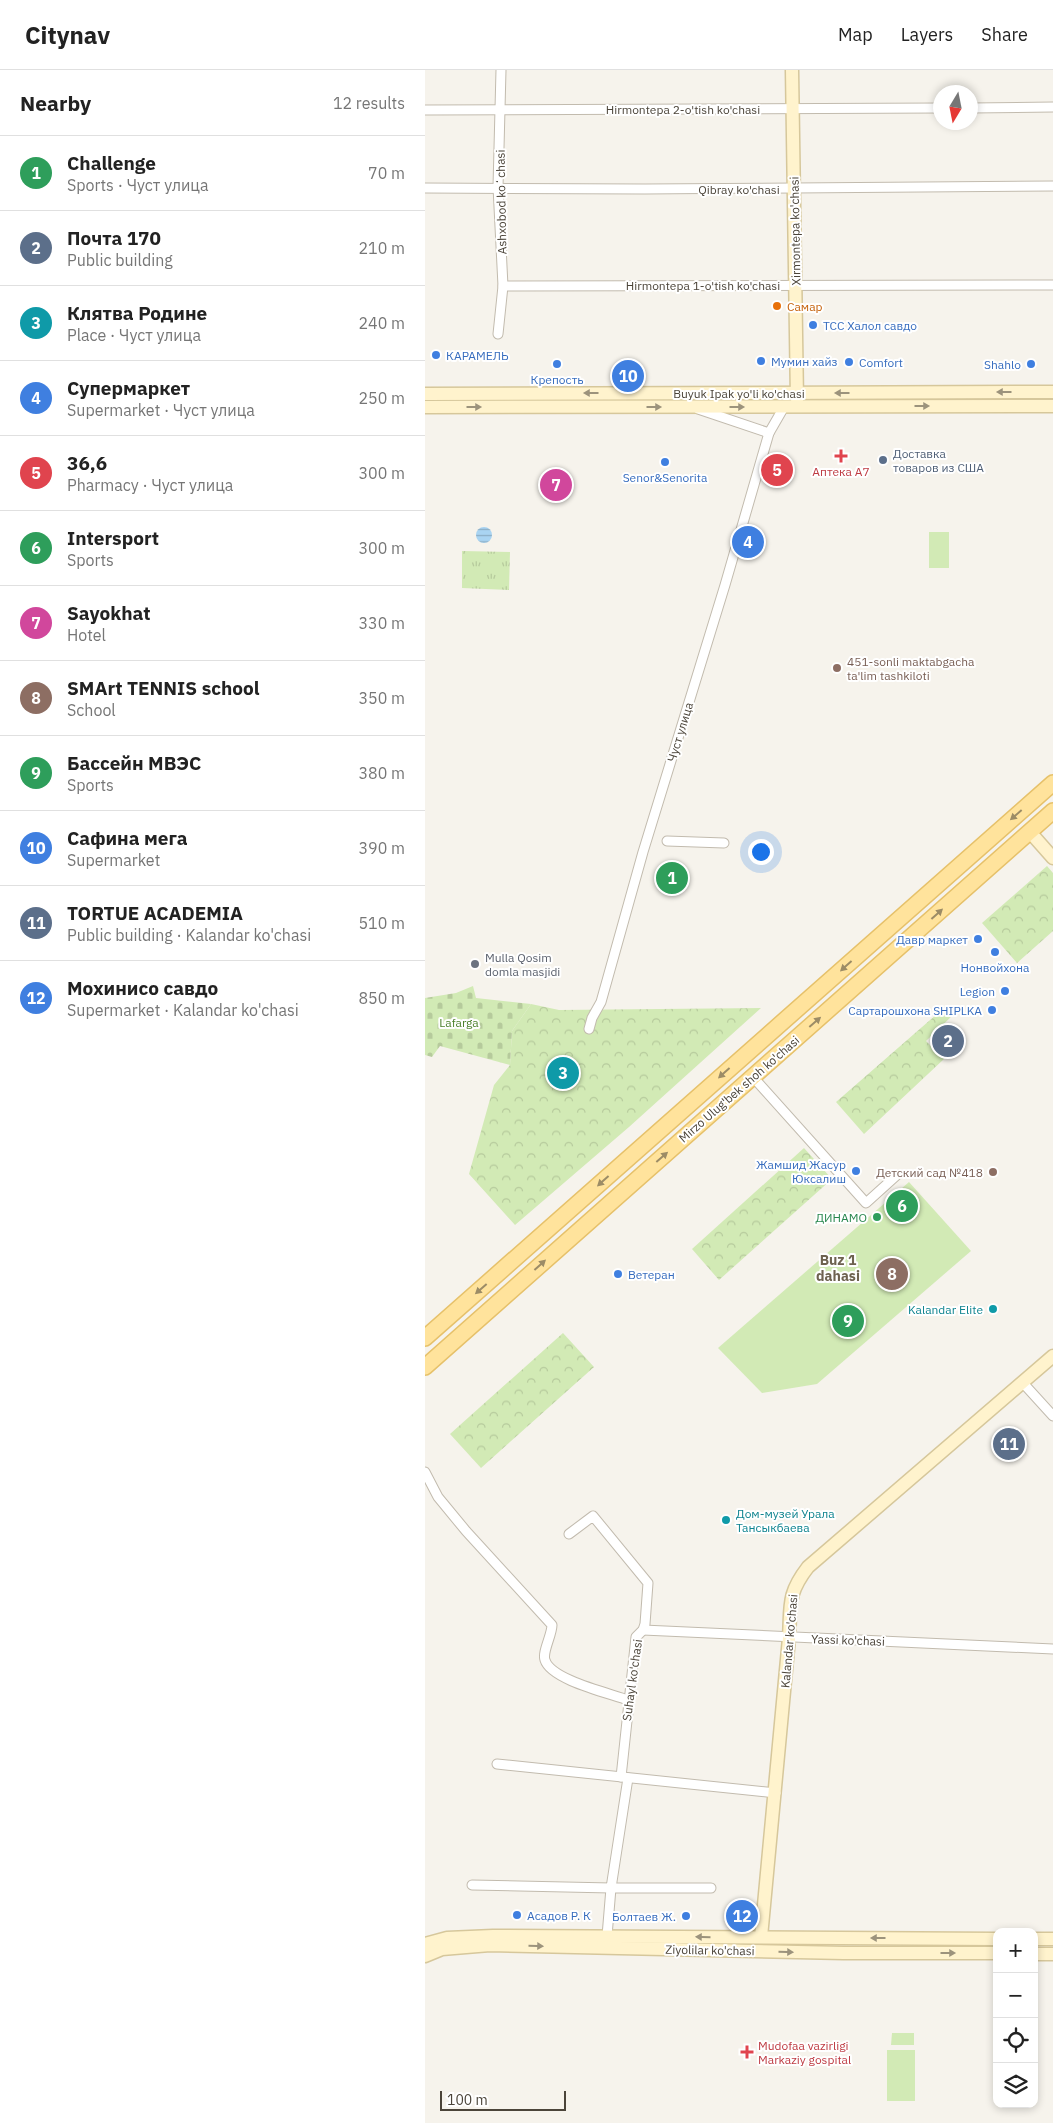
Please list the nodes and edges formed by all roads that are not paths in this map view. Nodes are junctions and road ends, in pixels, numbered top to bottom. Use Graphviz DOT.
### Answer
graph roads {
  1 [pos="501,70"];
  2 [pos="792,70"];
  3 [pos="1053,107"];
  4 [pos="933,108"];
  5 [pos="978,108"];
  6 [pos="501,109"];
  7 [pos="425,110"];
  8 [pos="792,110"];
  9 [pos="1053,186"];
  10 [pos="498,187"];
  11 [pos="425,188"];
  12 [pos="794,188"];
  13 [pos="796,285"];
  14 [pos="1053,285"];
  15 [pos="503,286"];
  16 [pos="498,334"];
  17 [pos="1053,392"];
  18 [pos="797,393"];
  19 [pos="425,394"];
  20 [pos="784,406"];
  21 [pos="800,406"];
  22 [pos="1053,406"];
  23 [pos="425,407"];
  24 [pos="690,407"];
  25 [pos="769,433"];
  26 [pos="1053,783"];
  27 [pos="1053,811"];
  28 [pos="1030,832"];
  29 [pos="667,842"];
  30 [pos="725,843"];
  31 [pos="968,858"];
  32 [pos="1053,858"];
  33 [pos="981,875"];
  34 [pos="589,1029"];
  35 [pos="753,1077"];
  36 [pos="897,1175"];
  37 [pos="425,1338"];
  38 [pos="1053,1356"];
  39 [pos="425,1367"];
  40 [pos="1023,1383"];
  41 [pos="1053,1416"];
  42 [pos="425,1472"];
  43 [pos="569,1534"];
  44 [pos="643,1630"];
  45 [pos="789,1638"];
  46 [pos="1053,1649"];
  47 [pos="628,1700"];
  48 [pos="497,1764"];
  49 [pos="624,1777"];
  50 [pos="776,1792"];
  51 [pos="472,1885"];
  52 [pos="611,1888"];
  53 [pos="711,1888"];
  54 [pos="607,1936"];
  55 [pos="761,1937"];
  56 [pos="993,1938"];
  57 [pos="1038,1939"];
  58 [pos="1053,1939"];
  59 [pos="638,1942"];
  60 [pos="425,1944"];
  61 [pos="762,1951"];
  62 [pos="993,1954"];
  63 [pos="1038,1954"];
  64 [pos="1053,1954"];
  65 [pos="425,1956"];
  1 -- 6 [label="street, Ashxobod koʻchasi"];
  2 -- 8 [label="main road, Xirmontepa ko'chasi"];
  3 -- 5 [label="street"];
  4 -- 8 [label="street, Hirmontepa 2-o'tish ko'chasi"];
  6 -- 7 [label="street, Hirmontepa 2-o'tish ko'chasi"];
  6 -- 8 [label="street, Hirmontepa 2-o'tish ko'chasi"];
  6 -- 10 [label="street, Ashxobod koʻchasi"];
  8 -- 12 [label="main road, Xirmontepa ko'chasi"];
  9 -- 12 [label="street, Qibray ko'chasi"];
  10 -- 11 [label="street, Qibray ko'chasi"];
  10 -- 12 [label="street, Qibray ko'chasi"];
  10 -- 15 [label="street, Ashxobod koʻchasi"];
  12 -- 13 [label="main road, Xirmontepa ko'chasi"];
  13 -- 14 [label="street, Hirmontepa 1-o'tish ko'chasi"];
  13 -- 15 [label="street, Hirmontepa 1-o'tish ko'chasi"];
  13 -- 18 [label="main road, Xirmontepa ko'chasi"];
  15 -- 16 [label="street, Ashxobod koʻchasi"];
  17 -- 18 [label="main road, Buyuk Ipak yo'li ko'chasi, one-way"];
  18 -- 19 [label="main road, Buyuk Ipak yo'li ko'chasi, one-way"];
  18 -- 20 [label="main road"];
  18 -- 21 [label="main road, Xirmontepa ko'chasi"];
  20 -- 21 [label="main road, Buyuk Ipak yo'li ko'chasi"];
  24 -- 20 [label="main road, Buyuk Ipak yo'li ko'chasi, one-way"];
  20 -- 25 [label="street, Чуст улица"];
  21 -- 22 [label="main road, Buyuk Ipak yo'li ko'chasi, one-way"];
  23 -- 24 [label="main road, Buyuk Ipak yo'li ko'chasi, one-way"];
  24 -- 25 [label="street"];
  25 -- 34 [label="street, Чуст улица"];
  26 -- 31 [label="main road, Mirzo Ulug'bek shoh ko'chasi, one-way"];
  27 -- 28 [label="main road, Mirzo Ulug'bek shoh ko'chasi"];
  28 -- 32 [label="main road"];
  28 -- 33 [label="main road, Mirzo Ulug'bek shoh ko'chasi"];
  29 -- 30 [label="street"];
  31 -- 33 [label="main road"];
  31 -- 37 [label="main road, Mirzo Ulug'bek shoh ko'chasi, one-way"];
  35 -- 33 [label="main road, Mirzo Ulug'bek shoh ko'chasi, one-way"];
  35 -- 36 [label="street"];
  39 -- 35 [label="main road, Mirzo Ulug'bek shoh ko'chasi, one-way"];
  38 -- 40 [label="main road, Kalandar ko'chasi"];
  40 -- 41 [label="street"];
  40 -- 45 [label="main road, Kalandar ko'chasi"];
  42 -- 47 [label="street"];
  43 -- 44 [label="street, Suhayl ko'chasi"];
  44 -- 45 [label="street, Yassi ko'chasi"];
  44 -- 47 [label="street, Suhayl ko'chasi"];
  45 -- 46 [label="street, Yassi ko'chasi"];
  45 -- 50 [label="main road, Kalandar ko'chasi"];
  47 -- 49 [label="street, Suhayl ko'chasi"];
  48 -- 49 [label="street"];
  49 -- 50 [label="street"];
  49 -- 52 [label="street, Suhayl ko'chasi"];
  50 -- 55 [label="main road, Kalandar ko'chasi"];
  51 -- 52 [label="street"];
  52 -- 53 [label="street"];
  52 -- 54 [label="street, Suhayl ko'chasi"];
  54 -- 59 [label="main road, Ziyolilar ko'chasi"];
  54 -- 60 [label="main road, Ziyolilar ko'chasi"];
  56 -- 55 [label="main road, Ziyolilar ko'chasi, one-way"];
  55 -- 59 [label="main road, Ziyolilar ko'chasi, one-way"];
  55 -- 61 [label="street, Kalandar ko'chasi"];
  57 -- 58 [label="main road"];
  59 -- 61 [label="main road, Ziyolilar ko'chasi"];
  65 -- 59 [label="main road, Ziyolilar ko'chasi, one-way"];
  61 -- 62 [label="main road, Ziyolilar ko'chasi, one-way"];
  63 -- 64 [label="main road"];
}
